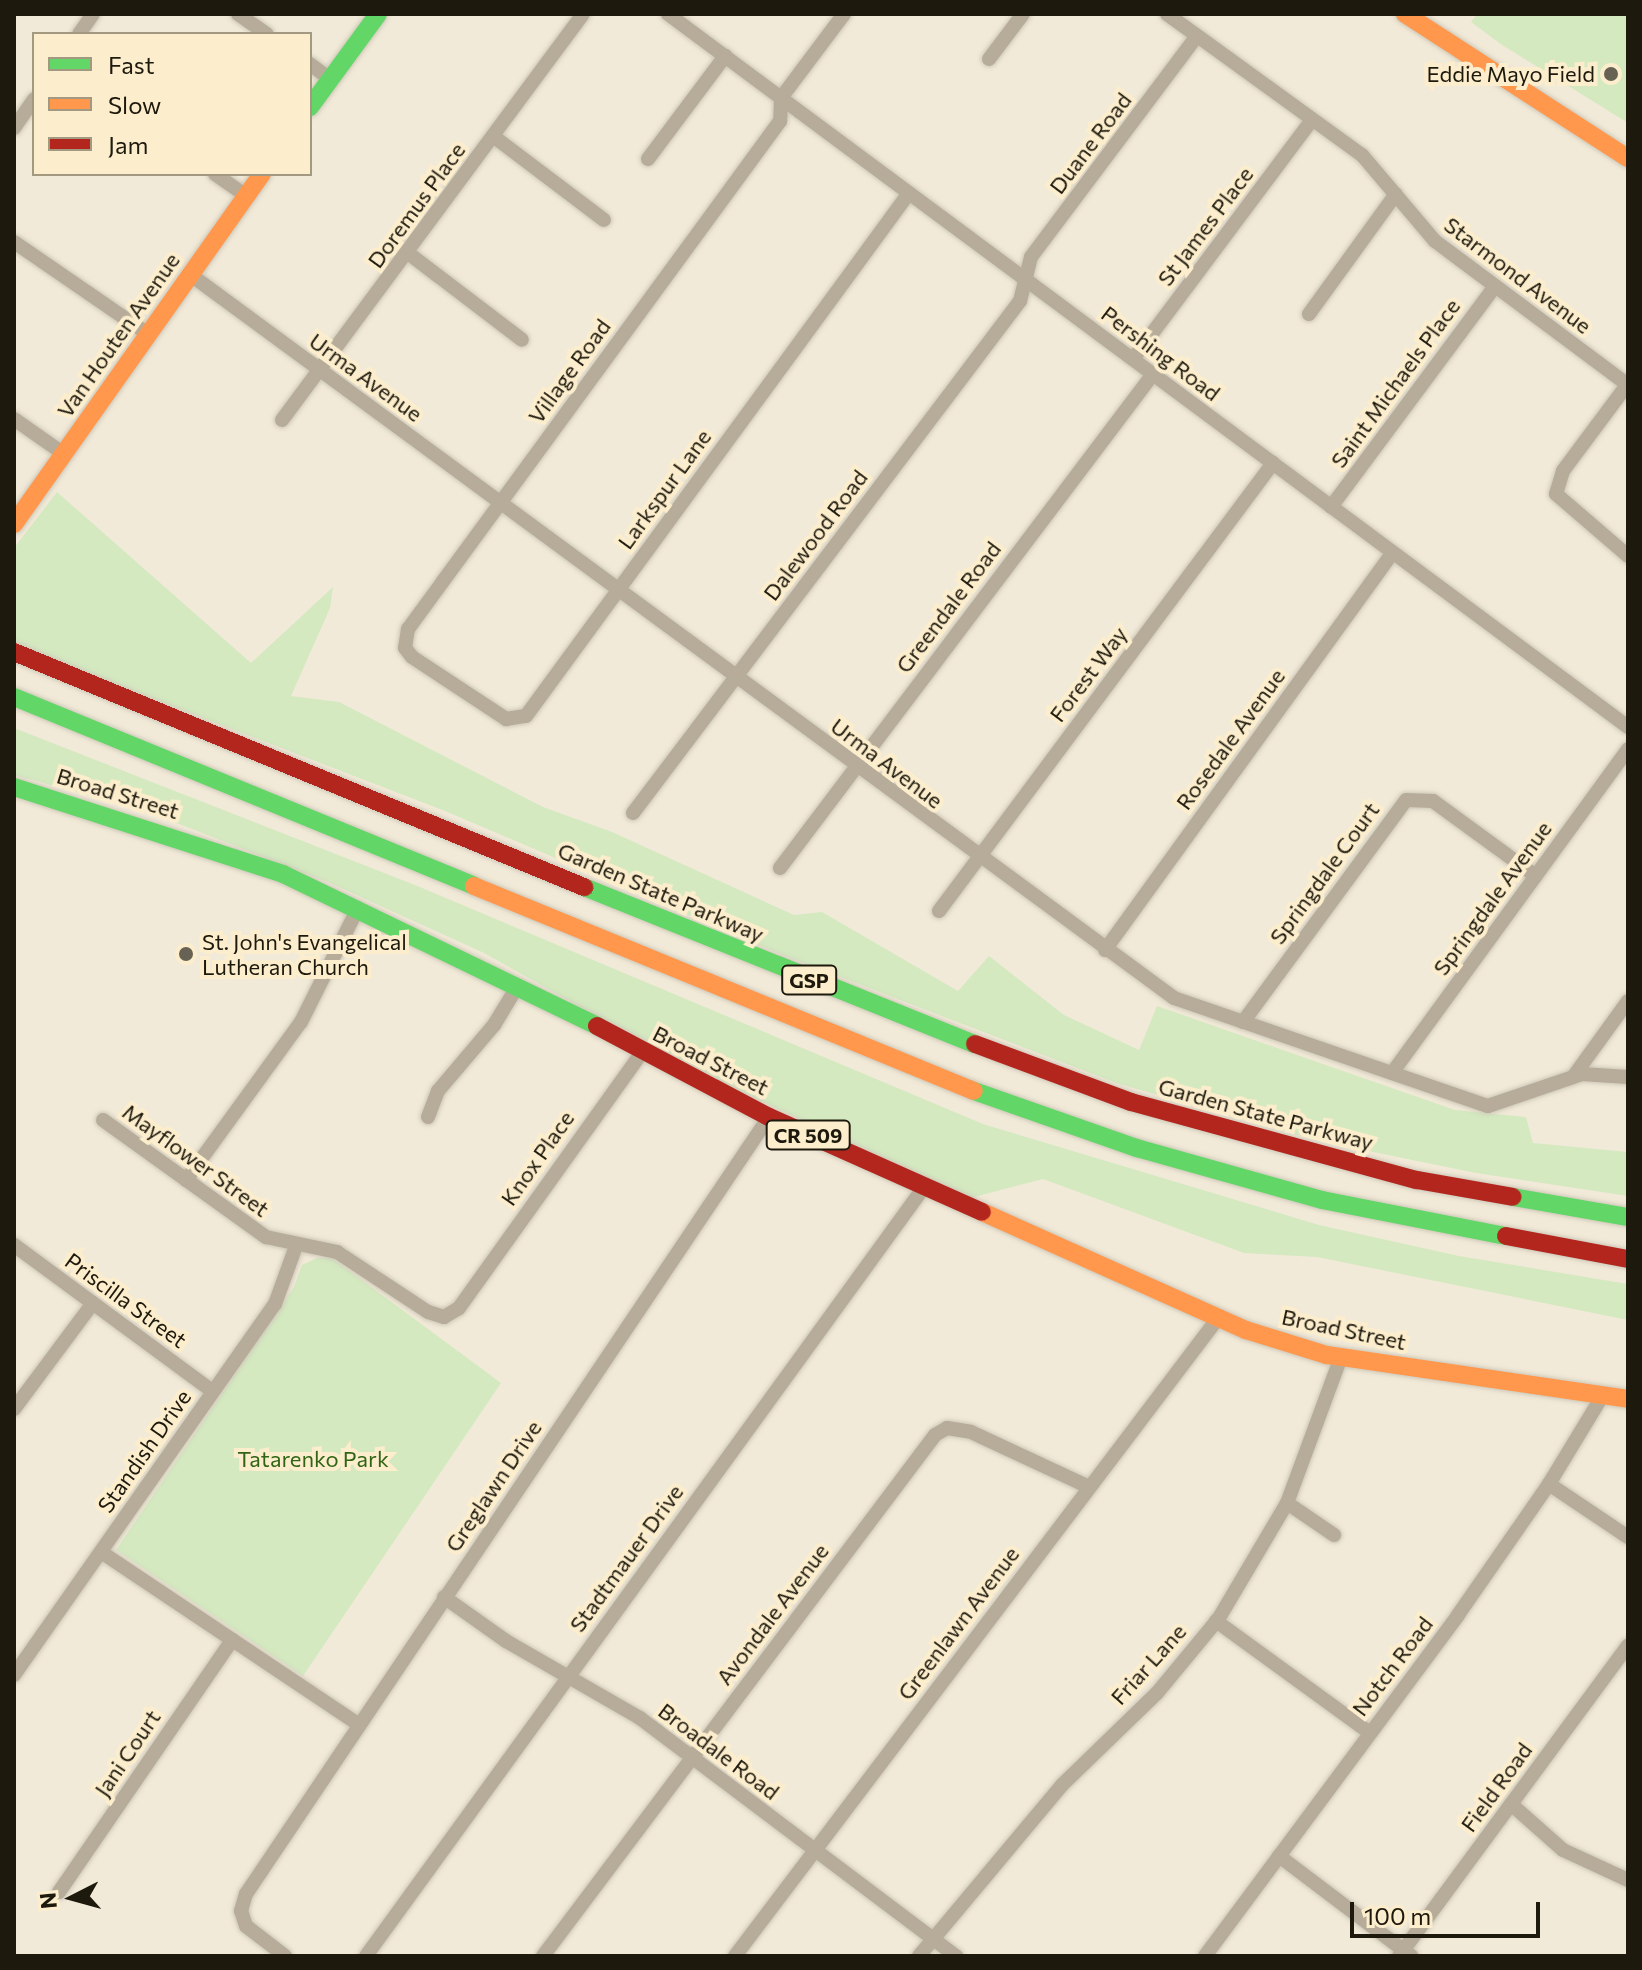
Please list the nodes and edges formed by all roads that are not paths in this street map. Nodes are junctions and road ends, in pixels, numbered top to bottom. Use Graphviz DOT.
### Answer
graph roads {
  1 [pos="93,14"];
  2 [pos="238,14"];
  3 [pos="378,14"];
  4 [pos="583,14"];
  5 [pos="668,14"];
  6 [pos="844,14"];
  7 [pos="1023,14"];
  8 [pos="1167,14"];
  9 [pos="1405,14"];
  10 [pos="80,32"];
  11 [pos="264,32"];
  12 [pos="1197,36"];
  13 [pos="725,56"];
  14 [pos="989,59"];
  15 [pos="312,66"];
  16 [pos="330,79"];
  17 [pos="781,98"];
  18 [pos="32,102"];
  19 [pos="312,104"];
  20 [pos="1312,120"];
  21 [pos="14,128"];
  22 [pos="493,136"];
  23 [pos="1628,158"];
  24 [pos="648,159"];
  25 [pos="218,176"];
  26 [pos="261,176"];
  27 [pos="909,193"];
  28 [pos="1396,194"];
  29 [pos="247,196"];
  30 [pos="604,220"];
  31 [pos="14,242"];
  32 [pos="408,253"];
  33 [pos="191,275"];
  34 [pos="1027,280"];
  35 [pos="1495,286"];
  36 [pos="1309,314"];
  37 [pos="148,334"];
  38 [pos="522,340"];
  39 [pos="1133,359"];
  40 [pos="321,371"];
  41 [pos="1153,374"];
  42 [pos="1628,385"];
  43 [pos="14,419"];
  44 [pos="282,420"];
  45 [pos="64,454"];
  46 [pos="1273,463"];
  47 [pos="500,504"];
  48 [pos="1331,507"];
  49 [pos="14,524"];
  50 [pos="1392,553"];
  51 [pos="1628,556"];
  52 [pos="617,590"];
  53 [pos="14,652"];
  54 [pos="425,665"];
  55 [pos="735,677"];
  56 [pos="14,697"];
  57 [pos="1628,727"];
  58 [pos="1628,749"];
  59 [pos="854,766"];
  60 [pos="14,787"];
  61 [pos="633,813"];
  62 [pos="978,858"];
  63 [pos="780,868"];
  64 [pos="1536,876"];
  65 [pos="358,908"];
  66 [pos="939,911"];
  67 [pos="1105,950"];
  68 [pos="517,987"];
  69 [pos="1628,1001"];
  70 [pos="1243,1022"];
  71 [pos="642,1052"];
  72 [pos="1392,1073"];
  73 [pos="1573,1077"];
  74 [pos="1628,1077"];
  75 [pos="428,1117"];
  76 [pos="769,1117"];
  77 [pos="103,1120"];
  78 [pos="186,1180"];
  79 [pos="924,1187"];
  80 [pos="1628,1217"];
  81 [pos="14,1245"];
  82 [pos="296,1246"];
  83 [pos="1628,1259"];
  84 [pos="471,1291"];
  85 [pos="93,1303"];
  86 [pos="1218,1318"];
  87 [pos="1341,1357"];
  88 [pos="212,1391"];
  89 [pos="1603,1395"];
  90 [pos="1628,1399"];
  91 [pos="14,1409"];
  92 [pos="1549,1484"];
  93 [pos="1089,1487"];
  94 [pos="1287,1503"];
  95 [pos="1334,1535"];
  96 [pos="1628,1537"];
  97 [pos="101,1552"];
  98 [pos="444,1597"];
  99 [pos="1216,1621"];
  100 [pos="232,1640"];
  101 [pos="1628,1645"];
  102 [pos="569,1674"];
  103 [pos="14,1675"];
  104 [pos="359,1725"];
  105 [pos="1370,1733"];
  106 [pos="692,1758"];
  107 [pos="1511,1804"];
  108 [pos="814,1850"];
  109 [pos="1279,1856"];
  110 [pos="1628,1880"];
  111 [pos="59,1892"];
  112 [pos="932,1939"];
  113 [pos="1404,1954"];
  114 [pos="285,1956"];
  115 [pos="366,1956"];
  116 [pos="543,1956"];
  117 [pos="735,1956"];
  118 [pos="919,1956"];
  119 [pos="956,1956"];
  120 [pos="1205,1956"];
  1 -- 10 [label="street"];
  2 -- 11 [label="street"];
  3 -- 16 [label="main road"];
  4 -- 22 [label="street, Doremus Place"];
  5 -- 13 [label="street, Pershing Road"];
  6 -- 17 [label="street"];
  7 -- 14 [label="street"];
  8 -- 12 [label="street, Starmond Avenue"];
  9 -- 23 [label="main road"];
  12 -- 20 [label="street, Starmond Avenue"];
  12 -- 34 [label="street, Duane Road"];
  13 -- 17 [label="street, Pershing Road"];
  13 -- 24 [label="street"];
  15 -- 16 [label="street"];
  16 -- 19 [label="main road"];
  17 -- 27 [label="street, Pershing Road"];
  17 -- 47 [label="street, Village Road"];
  18 -- 21 [label="street"];
  20 -- 28 [label="street, Starmond Avenue"];
  20 -- 39 [label="street, St James Place"];
  22 -- 30 [label="street"];
  22 -- 32 [label="street, Doremus Place"];
  25 -- 29 [label="street"];
  26 -- 29 [label="main road, Van Houten Avenue"];
  27 -- 34 [label="street, Pershing Road"];
  27 -- 52 [label="street, Larkspur Lane"];
  28 -- 35 [label="street, Starmond Avenue"];
  28 -- 36 [label="street"];
  29 -- 33 [label="main road, Van Houten Avenue"];
  31 -- 37 [label="street"];
  32 -- 38 [label="street"];
  32 -- 40 [label="street, Doremus Place"];
  33 -- 37 [label="main road, Van Houten Avenue"];
  33 -- 40 [label="street, Urma Avenue"];
  34 -- 39 [label="street, Pershing Road"];
  34 -- 55 [label="street, Dalewood Road"];
  35 -- 42 [label="street, Starmond Avenue"];
  35 -- 48 [label="street, Saint Michaels Place"];
  37 -- 45 [label="main road, Van Houten Avenue"];
  39 -- 41 [label="street, Pershing Road"];
  40 -- 44 [label="street, Doremus Place"];
  40 -- 47 [label="street, Urma Avenue"];
  41 -- 46 [label="street, Pershing Road"];
  41 -- 59 [label="street, Greendale Road"];
  42 -- 51 [label="street"];
  43 -- 45 [label="street"];
  45 -- 49 [label="main road, Van Houten Avenue"];
  46 -- 48 [label="street, Pershing Road"];
  46 -- 62 [label="street, Forest Way"];
  47 -- 52 [label="street, Urma Avenue"];
  47 -- 54 [label="street, Village Road"];
  48 -- 50 [label="street, Pershing Road"];
  50 -- 57 [label="street, Pershing Road"];
  50 -- 67 [label="street, Rosedale Avenue"];
  52 -- 54 [label="street, Larkspur Lane"];
  52 -- 55 [label="street, Urma Avenue"];
  53 -- 80 [label="main road, Garden State Parkway / GSP"];
  55 -- 59 [label="street, Urma Avenue"];
  55 -- 61 [label="street, Dalewood Road"];
  56 -- 83 [label="main road, GSP"];
  58 -- 64 [label="street, Springdale Avenue"];
  59 -- 62 [label="street, Urma Avenue"];
  59 -- 63 [label="street, Greendale Road"];
  60 -- 65 [label="main road, Broad Street / CR 509"];
  62 -- 66 [label="street, Forest Way"];
  62 -- 67 [label="street, Urma Avenue"];
  64 -- 70 [label="street, Springdale Court"];
  64 -- 72 [label="street, Springdale Avenue"];
  65 -- 68 [label="main road, Broad Street / CR 509"];
  65 -- 78 [label="street"];
  67 -- 70 [label="street, Urma Avenue"];
  68 -- 71 [label="main road, Broad Street / CR 509"];
  68 -- 75 [label="street"];
  69 -- 73 [label="street"];
  70 -- 72 [label="street, Urma Avenue"];
  71 -- 76 [label="main road, Broad Street / CR 509"];
  71 -- 84 [label="street, Knox Place"];
  72 -- 73 [label="street, Urma Avenue"];
  73 -- 74 [label="street, Urma Avenue"];
  76 -- 79 [label="main road, Broad Street / CR 509"];
  76 -- 98 [label="street, Greglawn Drive"];
  77 -- 78 [label="street, Mayflower Street"];
  78 -- 82 [label="street, Mayflower Street"];
  79 -- 86 [label="main road, Broad Street / CR 509"];
  79 -- 102 [label="street, Stadtmauer Drive"];
  81 -- 85 [label="street, Priscilla Street"];
  82 -- 84 [label="street, Mayflower Street"];
  82 -- 88 [label="street, Standish Drive"];
  85 -- 88 [label="street, Priscilla Street"];
  85 -- 91 [label="street"];
  86 -- 87 [label="main road, Broad Street / CR 509"];
  86 -- 93 [label="street, Greenlawn Avenue"];
  87 -- 89 [label="main road, Broad Street / CR 509"];
  87 -- 94 [label="street, Friar Lane"];
  88 -- 97 [label="street, Standish Drive"];
  89 -- 90 [label="main road, Broad Street / CR 509"];
  89 -- 92 [label="street, Notch Road"];
  92 -- 96 [label="street"];
  92 -- 105 [label="street, Notch Road"];
  93 -- 106 [label="street, Avondale Avenue"];
  93 -- 108 [label="street, Greenlawn Avenue"];
  94 -- 95 [label="street"];
  94 -- 99 [label="street, Friar Lane"];
  97 -- 100 [label="street"];
  97 -- 103 [label="street, Standish Drive"];
  98 -- 102 [label="street, Broadale Road"];
  98 -- 104 [label="street, Greglawn Drive"];
  99 -- 105 [label="street"];
  99 -- 112 [label="street, Friar Lane"];
  100 -- 104 [label="street"];
  100 -- 111 [label="street, Jani Court"];
  101 -- 107 [label="street, Field Road"];
  102 -- 106 [label="street, Broadale Road"];
  102 -- 115 [label="street, Stadtmauer Drive"];
  104 -- 114 [label="street, Greglawn Drive"];
  105 -- 109 [label="street, Notch Road"];
  106 -- 108 [label="street, Broadale Road"];
  106 -- 116 [label="street, Avondale Avenue"];
  107 -- 110 [label="street"];
  107 -- 113 [label="street, Field Road"];
  108 -- 112 [label="street, Broadale Road"];
  108 -- 117 [label="street, Greenlawn Avenue"];
  109 -- 113 [label="street"];
  109 -- 120 [label="street, Notch Road"];
  112 -- 118 [label="street, Friar Lane"];
  112 -- 119 [label="street, Broadale Road"];
}
